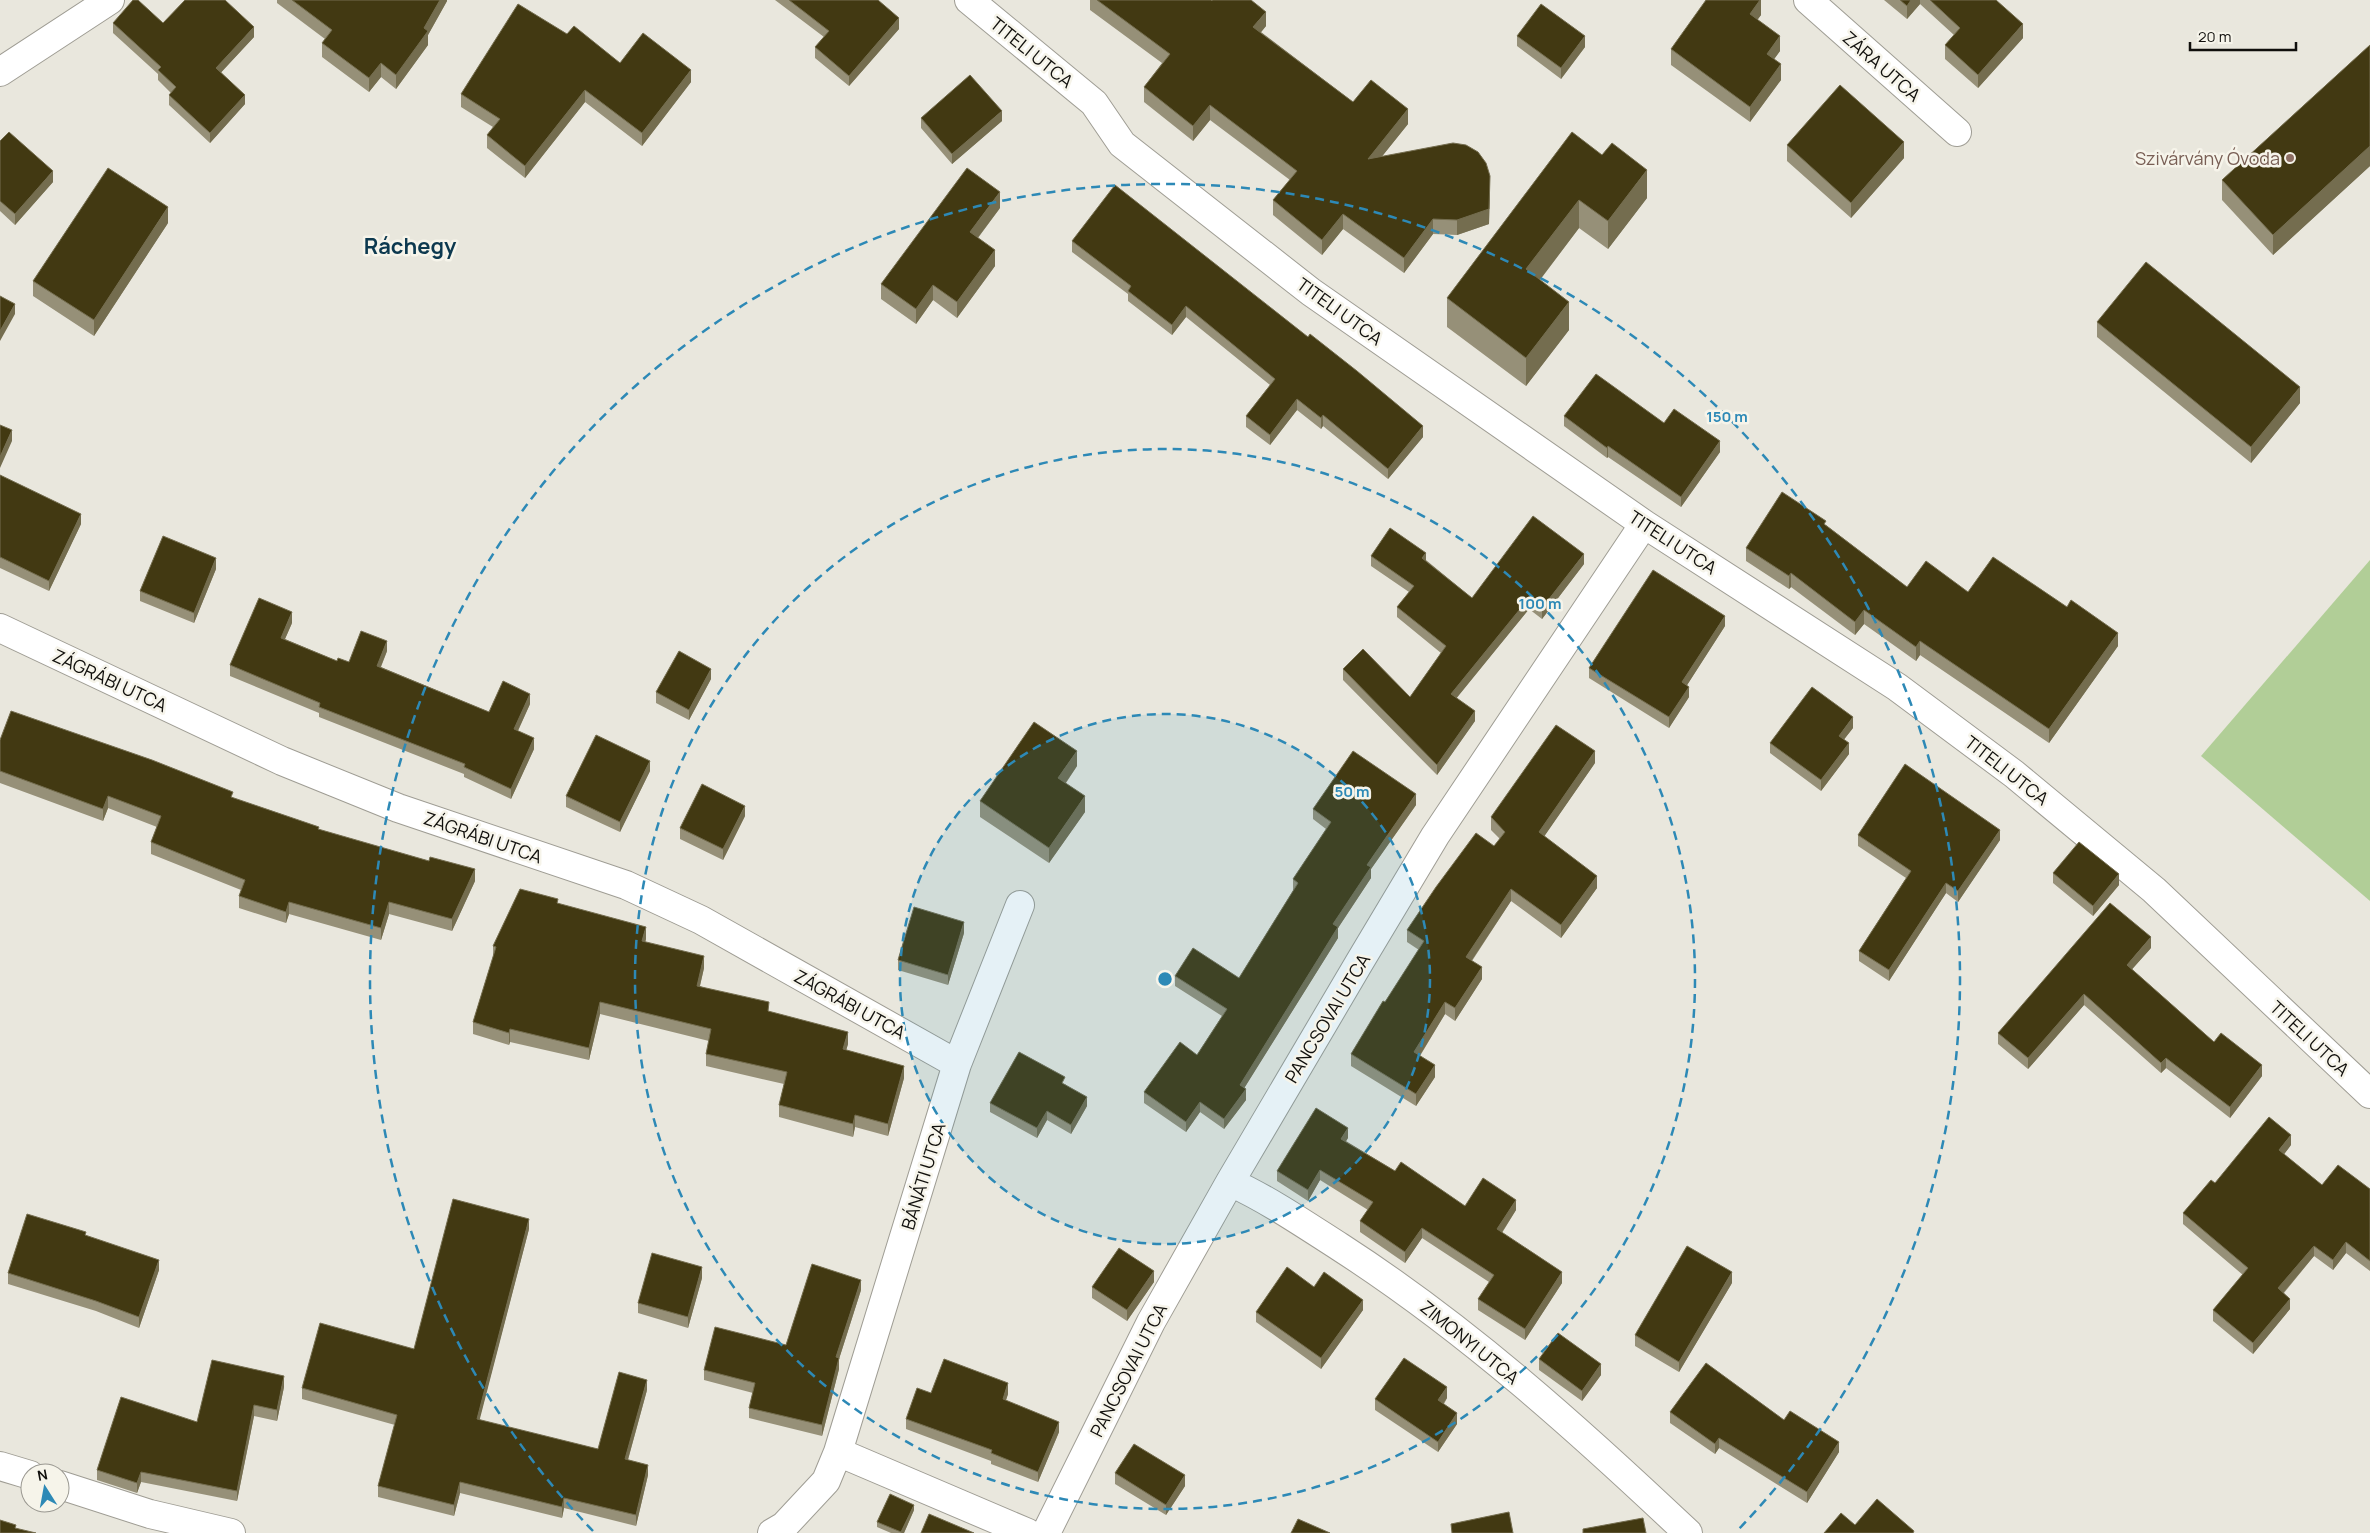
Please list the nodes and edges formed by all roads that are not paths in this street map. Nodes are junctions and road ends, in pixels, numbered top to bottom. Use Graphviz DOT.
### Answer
graph roads {
  1 [pos="110,0"];
  2 [pos="968,0"];
  3 [pos="1808,0"];
  4 [pos="0,72"];
  5 [pos="1957,132"];
  6 [pos="1644,524"];
  7 [pos="0,628"];
  8 [pos="1020,905"];
  9 [pos="957,1064"];
  10 [pos="2370,1094"];
  11 [pos="1230,1182"];
  12 [pos="838,1452"];
  13 [pos="0,1466"];
  14 [pos="20,1472"];
  15 [pos="70,1488"];
  16 [pos="231,1533"];
  17 [pos="772,1533"];
  18 [pos="1028,1533"];
  19 [pos="1046,1533"];
  20 [pos="1688,1533"];
  1 -- 4 [label="street"];
  2 -- 6 [label="street, TITELI UTCA"];
  3 -- 5 [label="street, ZÁRA UTCA"];
  6 -- 10 [label="street, TITELI UTCA"];
  6 -- 11 [label="street, PANCSOVAI UTCA"];
  7 -- 9 [label="street, ZÁGRÁBI UTCA"];
  8 -- 9 [label="street, BÁNÁTI UTCA"];
  9 -- 12 [label="street, BÁNÁTI UTCA"];
  11 -- 19 [label="street, PANCSOVAI UTCA"];
  11 -- 20 [label="street, ZIMONYI UTCA"];
  12 -- 17 [label="street, BÁNÁTI UTCA"];
  12 -- 18 [label="street"];
  13 -- 14 [label="street"];
  15 -- 16 [label="street"];
}
